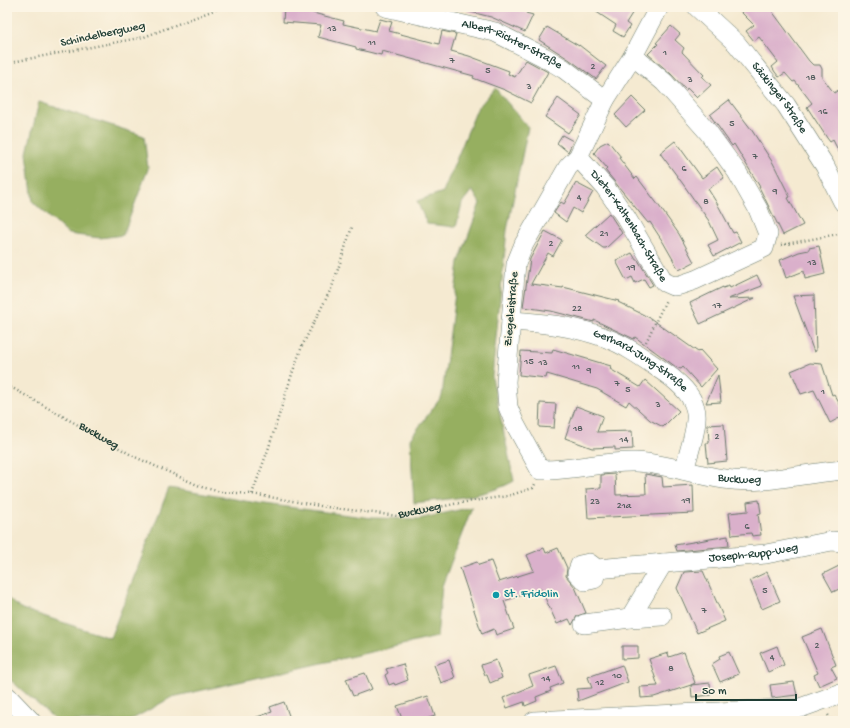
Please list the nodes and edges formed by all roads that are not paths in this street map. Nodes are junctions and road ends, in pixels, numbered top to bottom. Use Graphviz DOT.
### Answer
graph roads {
  1 [pos="385,7"];
  2 [pos="659,7"];
  3 [pos="697,7"];
  4 [pos="633,56"];
  5 [pos="605,100"];
  6 [pos="578,157"];
  7 [pos="843,202"];
  8 [pos="511,321"];
  9 [pos="540,470"];
  10 [pos="684,470"];
  11 [pos="843,470"];
  12 [pos="843,542"];
  13 [pos="664,563"];
  14 [pos="597,570"];
  15 [pos="662,616"];
  16 [pos="630,618"];
  17 [pos="584,624"];
  18 [pos="843,695"];
  19 [pos="7,696"];
  20 [pos="31,721"];
  21 [pos="534,721"];
  1 -- 5 [label="street, Albert-Richter-Straße"];
  2 -- 4 [label="street"];
  3 -- 7 [label="street, Säckinger Straße"];
  4 -- 5 [label="street"];
  4 -- 6 [label="street, Dieter-Kaltenbach-Straße"];
  5 -- 6 [label="street"];
  6 -- 8 [label="street, Ziegeleistraße"];
  8 -- 9 [label="street, Ziegeleistraße"];
  8 -- 10 [label="street, Gerhard-Jung-Straße"];
  9 -- 10 [label="street, Buckweg"];
  10 -- 11 [label="street, Buckweg"];
  12 -- 13 [label="street, Joseph-Rupp-Weg"];
  13 -- 14 [label="street, Joseph-Rupp-Weg"];
  13 -- 16 [label="street"];
  15 -- 16 [label="street"];
  16 -- 17 [label="street"];
  18 -- 21 [label="street"];
  19 -- 20 [label="street"];
}
